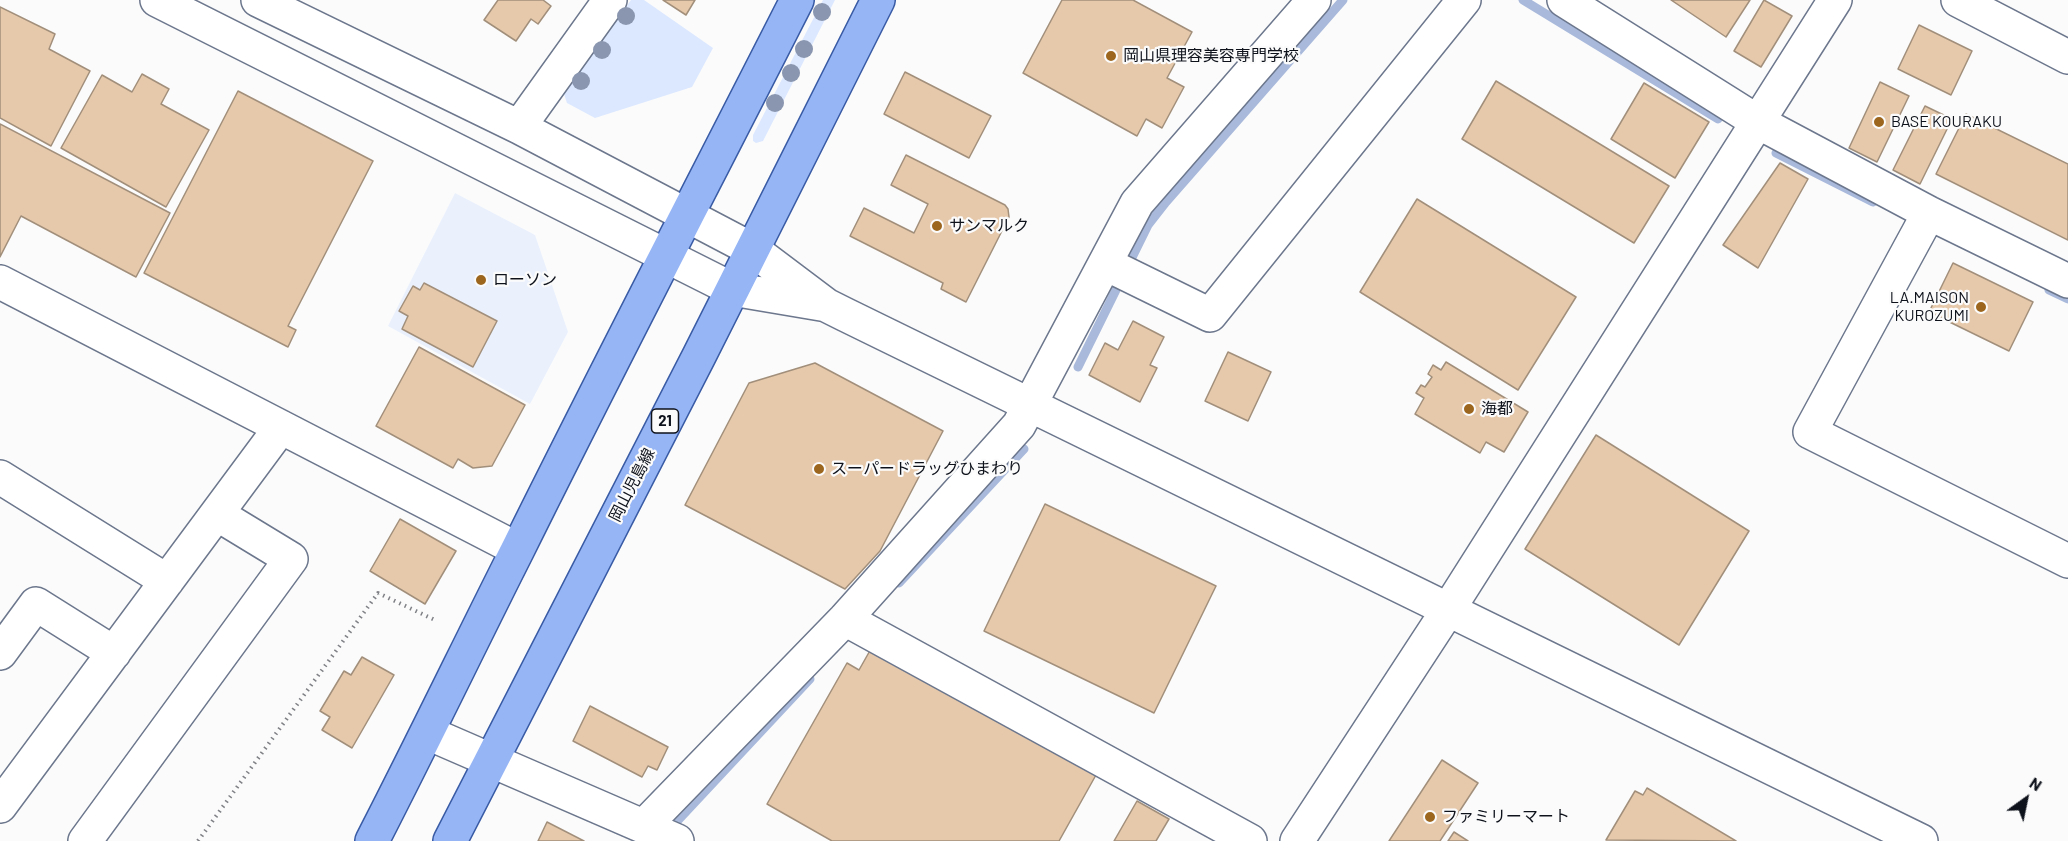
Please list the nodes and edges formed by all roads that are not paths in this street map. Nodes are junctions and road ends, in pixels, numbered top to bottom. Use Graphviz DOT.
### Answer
graph roads {
  1 [pos="157,0"];
  2 [pos="258,0"];
  3 [pos="797,0"];
  4 [pos="878,0"];
  5 [pos="1314,0"];
  6 [pos="1464,0"];
  7 [pos="1564,0"];
  8 [pos="1835,0"];
  9 [pos="1958,0"];
  10 [pos="605,2"];
  11 [pos="2068,57"];
  12 [pos="1758,122"];
  13 [pos="519,127"];
  14 [pos="686,214"];
  15 [pos="1924,221"];
  16 [pos="753,250"];
  17 [pos="666,256"];
  18 [pos="1119,270"];
  19 [pos="2068,281"];
  20 [pos="0,282"];
  21 [pos="732,289"];
  22 [pos="826,305"];
  23 [pos="1029,405"];
  24 [pos="281,428"];
  25 [pos="0,477"];
  26 [pos="217,514"];
  27 [pos="517,549"];
  28 [pos="2068,561"];
  29 [pos="167,581"];
  30 [pos="1448,610"];
  31 [pos="855,624"];
  32 [pos="0,653"];
  33 [pos="114,653"];
  34 [pos="428,733"];
  35 [pos="490,761"];
  36 [pos="0,806"];
  37 [pos="663,835"];
  38 [pos="86,841"];
  39 [pos="372,841"];
  40 [pos="450,841"];
  41 [pos="1250,841"];
  42 [pos="1297,841"];
  43 [pos="1921,841"];
  1 -- 17 [label="street"];
  2 -- 13 [label="street"];
  3 -- 14 [label="main road"];
  4 -- 16 [label="main road, 岡山児島線 / 21"];
  5 -- 18 [label="street"];
  6 -- 18 [label="street"];
  7 -- 12 [label="street"];
  8 -- 12 [label="street"];
  9 -- 11 [label="street"];
  10 -- 13 [label="street"];
  12 -- 15 [label="street"];
  12 -- 30 [label="street"];
  13 -- 14 [label="street"];
  14 -- 16 [label="street"];
  14 -- 17 [label="main road"];
  15 -- 19 [label="street"];
  15 -- 28 [label="street"];
  16 -- 21 [label="main road, 岡山児島線 / 21"];
  16 -- 22 [label="street"];
  17 -- 21 [label="street"];
  17 -- 27 [label="main road"];
  18 -- 23 [label="street"];
  20 -- 24 [label="street"];
  21 -- 22 [label="street"];
  21 -- 35 [label="main road, 岡山児島線 / 21"];
  22 -- 23 [label="street"];
  23 -- 30 [label="street"];
  23 -- 31 [label="street"];
  24 -- 26 [label="street"];
  24 -- 27 [label="street"];
  25 -- 29 [label="street"];
  26 -- 29 [label="street"];
  26 -- 38 [label="street"];
  27 -- 34 [label="main road"];
  29 -- 33 [label="street"];
  30 -- 42 [label="street"];
  30 -- 43 [label="street"];
  31 -- 37 [label="street"];
  31 -- 41 [label="street"];
  32 -- 33 [label="street"];
  33 -- 36 [label="street"];
  34 -- 35 [label="street"];
  34 -- 39 [label="main road"];
  35 -- 37 [label="street"];
  35 -- 40 [label="main road, 岡山児島線 / 21"];
}
